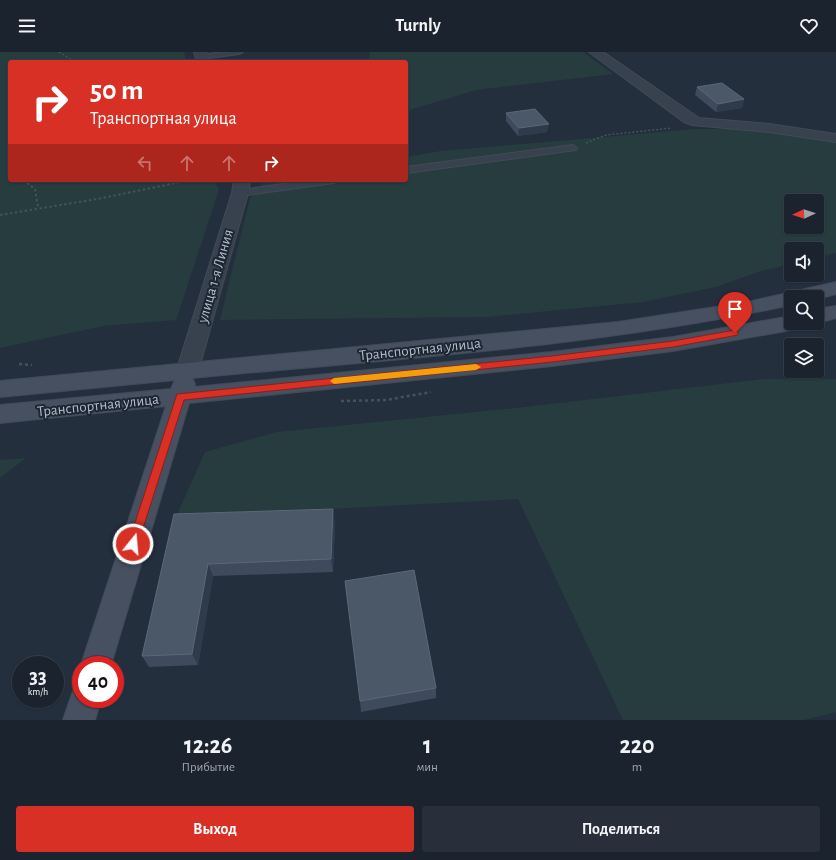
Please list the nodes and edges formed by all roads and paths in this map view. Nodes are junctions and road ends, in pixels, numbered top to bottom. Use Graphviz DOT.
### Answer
graph roads {
  1 [pos="59,52"];
  2 [pos="239,52"];
  3 [pos="595,52"];
  4 [pos="201,57"];
  5 [pos="70,60"];
  6 [pos="708,124"];
  7 [pos="836,138"];
  8 [pos="573,148"];
  9 [pos="408,170"];
  10 [pos="26,182"];
  11 [pos="180,182"];
  12 [pos="303,182"];
  13 [pos="241,186"];
  14 [pos="38,207"];
  15 [pos="0,215"];
  16 [pos="836,288"];
  17 [pos="824,291"];
  18 [pos="784,301"];
  19 [pos="836,312"];
  20 [pos="824,315"];
  21 [pos="784,324"];
  22 [pos="187,372"];
  23 [pos="0,389"];
  24 [pos="180,397"];
  25 [pos="0,414"];
  26 [pos="99,656"];
  27 [pos="82,708"];
  28 [pos="78,720"];
  1 -- 5 [label="path"];
  2 -- 4 [label="lane"];
  3 -- 6 [label="street"];
  6 -- 7 [label="street"];
  6 -- 8 [label="path"];
  8 -- 9 [label="lane"];
  10 -- 14 [label="path"];
  11 -- 14 [label="path"];
  12 -- 13 [label="lane"];
  13 -- 22 [label="street, улица 1-я Линия"];
  14 -- 15 [label="path"];
  16 -- 17 [label="street"];
  18 -- 22 [label="street, Транспортная улица"];
  19 -- 20 [label="street"];
  21 -- 24 [label="street, Транспортная улица"];
  22 -- 23 [label="street, Транспортная улица"];
  22 -- 24 [label="street"];
  24 -- 25 [label="street, Транспортная улица"];
  24 -- 26 [label="street"];
  27 -- 28 [label="street"];
}
